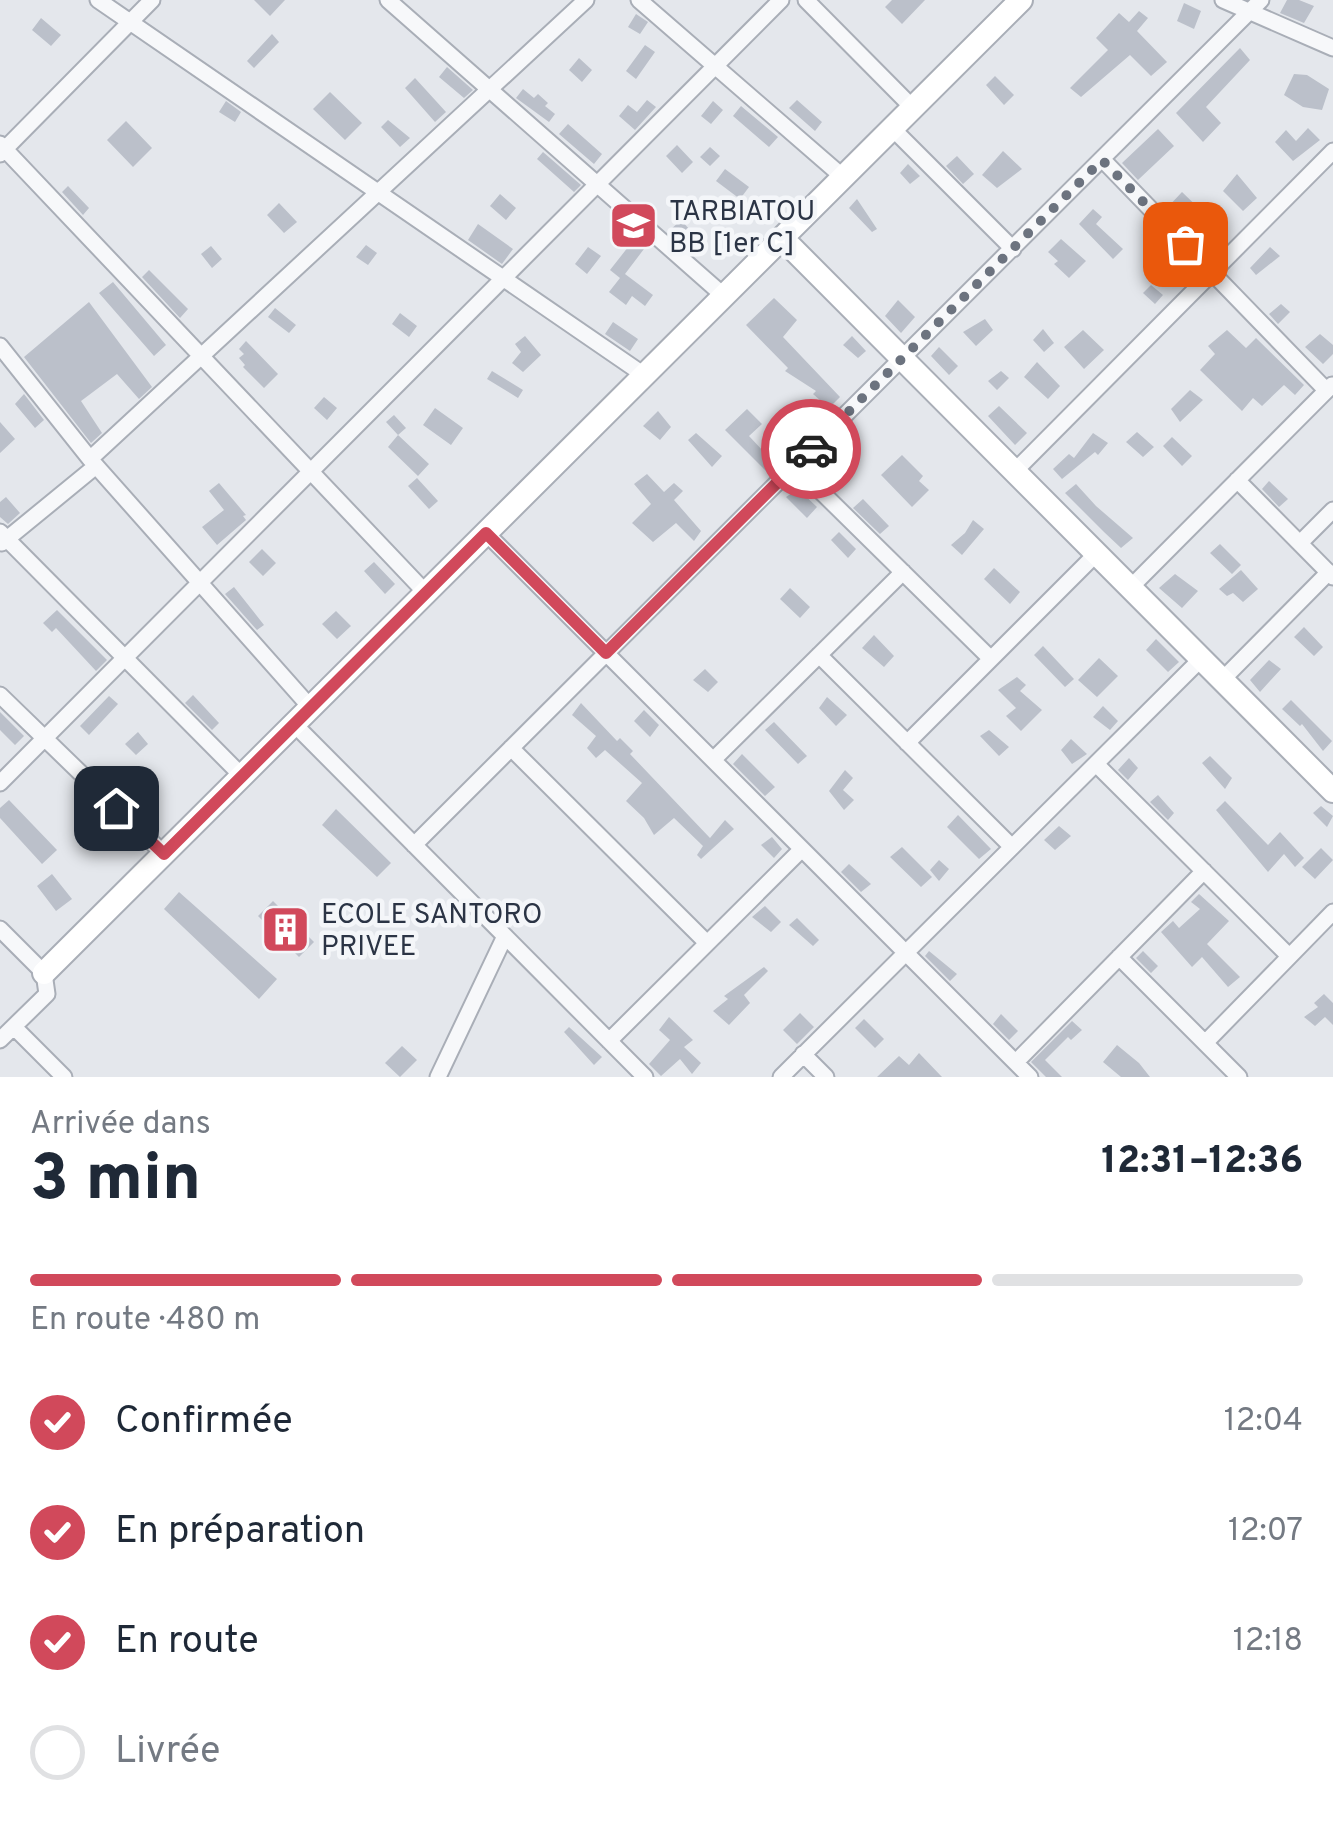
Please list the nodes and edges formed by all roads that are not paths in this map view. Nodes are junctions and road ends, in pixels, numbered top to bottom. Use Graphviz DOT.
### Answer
graph roads {
  1 [pos="98,0"];
  2 [pos="152,0"];
  3 [pos="388,0"];
  4 [pos="586,0"];
  5 [pos="638,0"];
  6 [pos="781,0"];
  7 [pos="806,0"];
  8 [pos="1021,0"];
  9 [pos="1223,0"];
  10 [pos="1256,6"];
  11 [pos="130,22"];
  12 [pos="1333,48"];
  13 [pos="715,66"];
  14 [pos="489,89"];
  15 [pos="912,108"];
  16 [pos="892,128"];
  17 [pos="2,149"];
  18 [pos="1333,152"];
  19 [pos="1102,160"];
  20 [pos="843,177"];
  21 [pos="597,184"];
  22 [pos="378,192"];
  23 [pos="782,238"];
  24 [pos="1013,248"];
  25 [pos="1212,273"];
  26 [pos="503,278"];
  27 [pos="724,296"];
  28 [pos="0,346"];
  29 [pos="201,356"];
  30 [pos="902,359"];
  31 [pos="644,376"];
  32 [pos="1330,387"];
  33 [pos="93,463"];
  34 [pos="794,466"];
  35 [pos="310,472"];
  36 [pos="1014,472"];
  37 [pos="1237,480"];
  38 [pos="1333,510"];
  39 [pos="486,533"];
  40 [pos="2,538"];
  41 [pos="1300,543"];
  42 [pos="1096,554"];
  43 [pos="903,572"];
  44 [pos="1331,574"];
  45 [pos="200,583"];
  46 [pos="1130,588"];
  47 [pos="426,593"];
  48 [pos="606,653"];
  49 [pos="819,655"];
  50 [pos="125,658"];
  51 [pos="991,659"];
  52 [pos="1201,659"];
  53 [pos="1222,680"];
  54 [pos="0,694"];
  55 [pos="302,716"];
  56 [pos="45,738"];
  57 [pos="908,742"];
  58 [pos="512,748"];
  59 [pos="713,760"];
  60 [pos="1096,764"];
  61 [pos="242,776"];
  62 [pos="0,784"];
  63 [pos="1333,791"];
  64 [pos="414,845"];
  65 [pos="1012,846"];
  66 [pos="802,848"];
  67 [pos="164,854"];
  68 [pos="1204,871"];
  69 [pos="1333,912"];
  70 [pos="0,929"];
  71 [pos="505,936"];
  72 [pos="707,943"];
  73 [pos="906,952"];
  74 [pos="1290,956"];
  75 [pos="1119,957"];
  76 [pos="44,973"];
  77 [pos="14,1027"];
  78 [pos="0,1040"];
  79 [pos="610,1041"];
  80 [pos="1205,1043"];
  81 [pos="803,1054"];
  82 [pos="1016,1062"];
  83 [pos="435,1076"];
  84 [pos="64,1077"];
  85 [pos="646,1077"];
  86 [pos="780,1077"];
  87 [pos="826,1077"];
  88 [pos="1030,1077"];
  89 [pos="1239,1077"];
  1 -- 11 [label="street"];
  2 -- 11 [label="street"];
  3 -- 14 [label="street"];
  4 -- 14 [label="street"];
  5 -- 13 [label="street"];
  6 -- 13 [label="street"];
  7 -- 15 [label="street"];
  8 -- 15 [label="street"];
  9 -- 10 [label="street"];
  10 -- 12 [label="street"];
  10 -- 19 [label="street"];
  11 -- 17 [label="street"];
  11 -- 22 [label="street"];
  13 -- 20 [label="street"];
  13 -- 21 [label="street"];
  14 -- 21 [label="street"];
  14 -- 22 [label="street"];
  15 -- 16 [label="street"];
  16 -- 20 [label="street"];
  16 -- 24 [label="street"];
  17 -- 29 [label="street"];
  18 -- 25 [label="street"];
  19 -- 24 [label="street"];
  19 -- 25 [label="street"];
  20 -- 23 [label="street"];
  21 -- 26 [label="street"];
  21 -- 27 [label="street"];
  22 -- 26 [label="street"];
  22 -- 29 [label="street"];
  23 -- 27 [label="street"];
  23 -- 30 [label="street"];
  24 -- 30 [label="street"];
  25 -- 32 [label="street"];
  25 -- 36 [label="street"];
  26 -- 31 [label="street"];
  26 -- 35 [label="street"];
  27 -- 31 [label="street"];
  28 -- 33 [label="street"];
  29 -- 33 [label="street"];
  29 -- 35 [label="street"];
  30 -- 34 [label="street"];
  30 -- 36 [label="street"];
  31 -- 39 [label="street"];
  32 -- 37 [label="street"];
  33 -- 40 [label="street"];
  33 -- 45 [label="street"];
  34 -- 43 [label="street"];
  34 -- 48 [label="street"];
  35 -- 45 [label="street"];
  35 -- 47 [label="street"];
  36 -- 42 [label="street"];
  37 -- 41 [label="street"];
  37 -- 46 [label="street"];
  38 -- 41 [label="street"];
  39 -- 47 [label="street"];
  39 -- 48 [label="street"];
  40 -- 50 [label="street"];
  41 -- 44 [label="street"];
  42 -- 46 [label="street"];
  42 -- 51 [label="street"];
  43 -- 49 [label="street"];
  43 -- 51 [label="street"];
  44 -- 53 [label="street"];
  45 -- 50 [label="street"];
  45 -- 55 [label="street"];
  46 -- 52 [label="street"];
  47 -- 55 [label="street"];
  48 -- 58 [label="street"];
  48 -- 59 [label="street"];
  49 -- 57 [label="street"];
  49 -- 59 [label="street"];
  50 -- 56 [label="street"];
  50 -- 61 [label="street"];
  51 -- 57 [label="street"];
  52 -- 53 [label="street"];
  52 -- 60 [label="street"];
  53 -- 63 [label="street"];
  54 -- 56 [label="street"];
  55 -- 61 [label="street"];
  55 -- 64 [label="street"];
  56 -- 62 [label="street"];
  56 -- 67 [label="street"];
  57 -- 65 [label="street"];
  58 -- 64 [label="street"];
  58 -- 72 [label="street"];
  59 -- 66 [label="street"];
  60 -- 65 [label="street"];
  60 -- 68 [label="street"];
  61 -- 67 [label="street"];
  64 -- 71 [label="street"];
  65 -- 73 [label="street"];
  66 -- 72 [label="street"];
  66 -- 73 [label="street"];
  67 -- 76 [label="street"];
  68 -- 74 [label="street"];
  68 -- 75 [label="street"];
  69 -- 74 [label="street"];
  70 -- 76 [label="street"];
  71 -- 79 [label="street"];
  71 -- 83 [label="street"];
  72 -- 79 [label="street"];
  73 -- 81 [label="street"];
  73 -- 82 [label="street"];
  74 -- 80 [label="street"];
  75 -- 80 [label="street"];
  75 -- 82 [label="street"];
  76 -- 77 [label="street"];
  77 -- 78 [label="street"];
  77 -- 84 [label="street"];
  79 -- 85 [label="street"];
  80 -- 89 [label="street"];
  81 -- 86 [label="street"];
  81 -- 87 [label="street"];
  82 -- 88 [label="street"];
}
